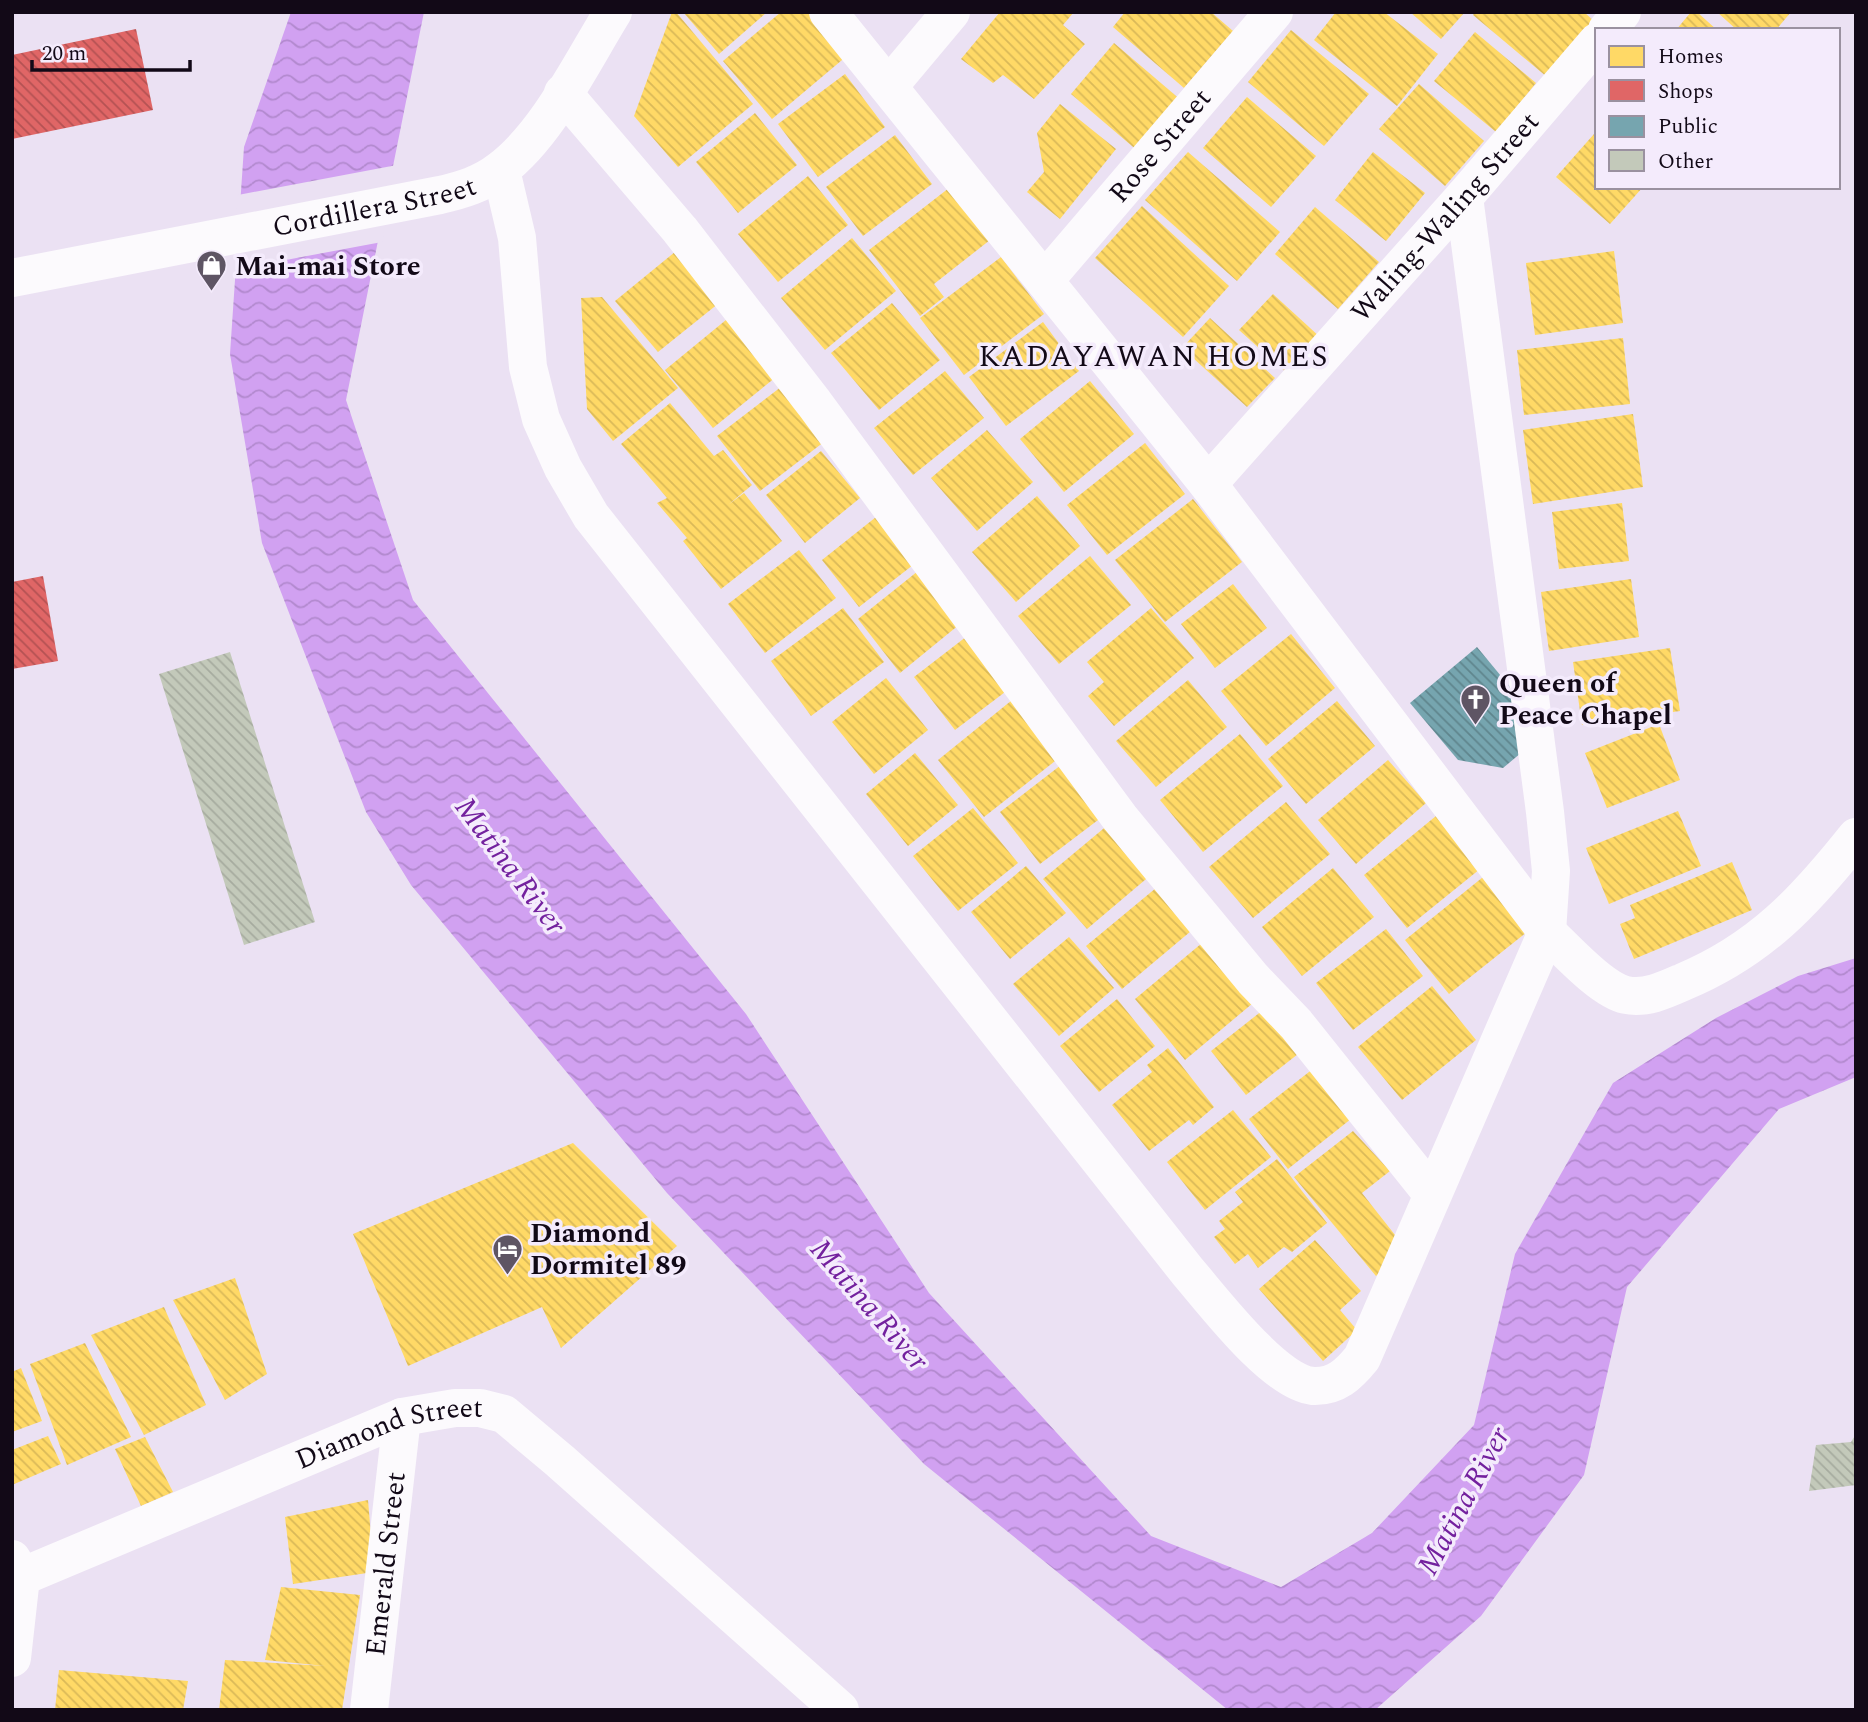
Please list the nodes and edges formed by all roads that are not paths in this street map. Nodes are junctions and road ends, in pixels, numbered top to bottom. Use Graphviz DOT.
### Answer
graph roads {
  1 [pos="612,12"];
  2 [pos="828,12"];
  3 [pos="951,12"];
  4 [pos="1274,12"];
  5 [pos="1622,12"];
  6 [pos="1609,28"];
  7 [pos="1595,44"];
  8 [pos="889,86"];
  9 [pos="563,93"];
  10 [pos="501,170"];
  11 [pos="1464,197"];
  12 [pos="12,278"];
  13 [pos="1045,280"];
  14 [pos="1208,484"];
  15 [pos="1856,837"];
  16 [pos="1547,932"];
  17 [pos="1432,1194"];
  18 [pos="402,1417"];
  19 [pos="16,1568"];
  20 [pos="12,1658"];
  21 [pos="369,1710"];
  22 [pos="840,1710"];
  1 -- 9 [label="street, Cordillera Street"];
  2 -- 8 [label="street"];
  3 -- 8 [label="street"];
  4 -- 13 [label="street, Rose Street"];
  5 -- 6 [label="street"];
  7 -- 11 [label="street, Waling-Waling Street"];
  8 -- 13 [label="street"];
  9 -- 10 [label="street, Cordillera Street"];
  9 -- 17 [label="street"];
  10 -- 12 [label="street, Cordillera Street"];
  10 -- 17 [label="street"];
  11 -- 14 [label="street, Waling-Waling Street"];
  11 -- 16 [label="street"];
  13 -- 14 [label="street"];
  14 -- 16 [label="street"];
  15 -- 16 [label="street"];
  16 -- 17 [label="street"];
  18 -- 19 [label="street, Diamond Street"];
  18 -- 21 [label="street, Emerald Street"];
  18 -- 22 [label="street, Diamond Street"];
  19 -- 20 [label="street"];
}
